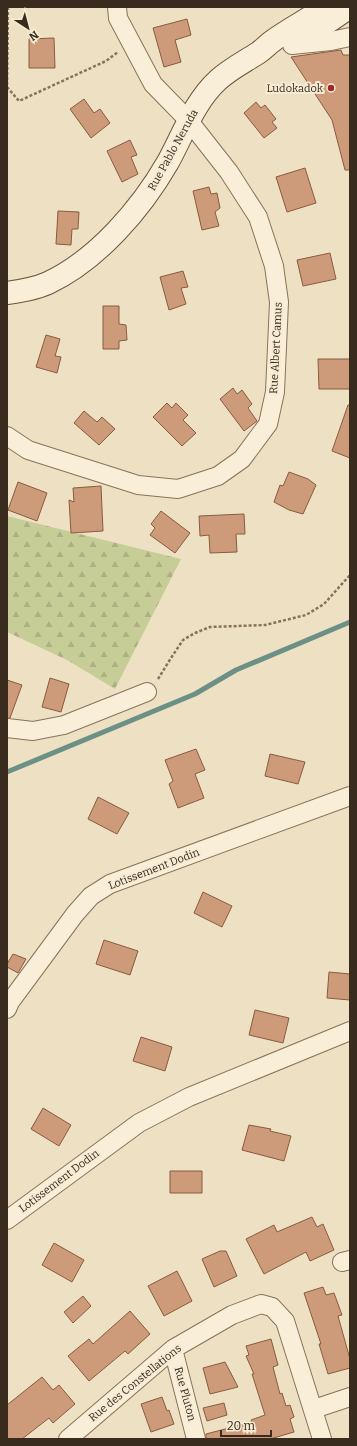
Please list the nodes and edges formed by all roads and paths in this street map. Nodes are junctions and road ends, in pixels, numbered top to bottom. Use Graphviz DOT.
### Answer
graph roads {
  1 [pos="8,7"];
  2 [pos="117,7"];
  3 [pos="325,7"];
  4 [pos="350,7"];
  5 [pos="350,37"];
  6 [pos="131,43"];
  7 [pos="292,45"];
  8 [pos="259,52"];
  9 [pos="7,87"];
  10 [pos="189,121"];
  11 [pos="7,293"];
  12 [pos="7,436"];
  13 [pos="350,575"];
  14 [pos="147,692"];
  15 [pos="7,728"];
  16 [pos="350,796"];
  17 [pos="7,1009"];
  18 [pos="350,1031"];
  19 [pos="7,1220"];
  20 [pos="173,1349"];
  21 [pos="350,1397"];
  22 [pos="314,1409"];
  23 [pos="71,1438"];
  24 [pos="196,1439"];
  25 [pos="322,1439"];
  1 -- 9 [label="path"];
  2 -- 6 [label="street, Rue Albert Camus"];
  3 -- 8 [label="main road, Rue Pablo Neruda"];
  4 -- 7 [label="main road, Rue Pablo Neruda"];
  5 -- 7 [label="street"];
  6 -- 9 [label="path"];
  6 -- 10 [label="street, Rue Albert Camus"];
  7 -- 8 [label="main road, Rue Pablo Neruda"];
  8 -- 10 [label="main road, Rue Pablo Neruda"];
  10 -- 11 [label="main road, Rue Pablo Neruda"];
  10 -- 12 [label="street, Rue Albert Camus"];
  13 -- 14 [label="path"];
  14 -- 15 [label="street"];
  16 -- 17 [label="street, Lotissement Dodin"];
  18 -- 19 [label="street, Lotissement Dodin"];
  20 -- 22 [label="street, Rue des Constellations"];
  20 -- 23 [label="street, Rue des Constellations"];
  20 -- 24 [label="street, Rue Pluton"];
  21 -- 22 [label="street"];
  22 -- 25 [label="street, Rue des Constellations"];
}
